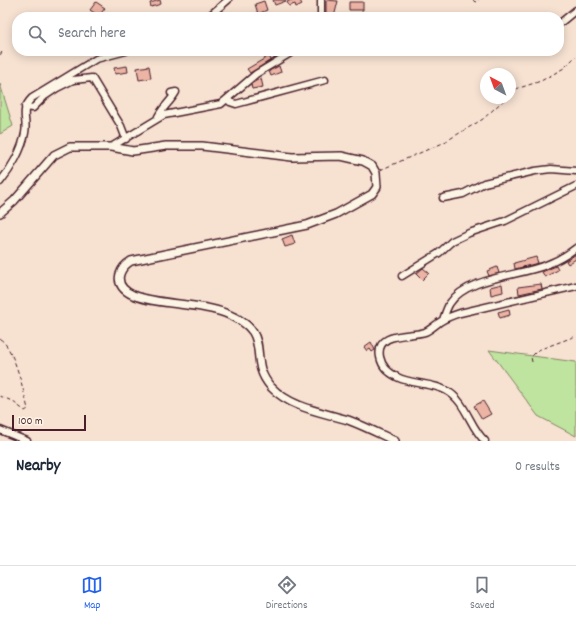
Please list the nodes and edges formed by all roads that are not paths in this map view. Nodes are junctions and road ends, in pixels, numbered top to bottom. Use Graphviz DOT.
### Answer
graph roads {
  1 [pos="228,0"];
  2 [pos="321,0"];
  3 [pos="576,10"];
  4 [pos="214,12"];
  5 [pos="321,12"];
  6 [pos="564,20"];
  7 [pos="107,56"];
  8 [pos="286,56"];
  9 [pos="325,80"];
  10 [pos="171,93"];
  11 [pos="228,99"];
  12 [pos="26,107"];
  13 [pos="157,119"];
  14 [pos="126,138"];
  15 [pos="111,147"];
  16 [pos="576,171"];
  17 [pos="0,182"];
  18 [pos="576,186"];
  19 [pos="443,198"];
  20 [pos="0,213"];
  21 [pos="576,248"];
  22 [pos="402,276"];
  23 [pos="576,286"];
  24 [pos="443,320"];
  25 [pos="0,430"];
  26 [pos="27,441"];
  27 [pos="395,441"];
  28 [pos="485,441"];
  1 -- 4 [label="street"];
  2 -- 5 [label="street"];
  3 -- 6 [label="street"];
  7 -- 12 [label="street"];
  8 -- 11 [label="street"];
  9 -- 11 [label="street"];
  10 -- 13 [label="street"];
  11 -- 13 [label="street"];
  12 -- 14 [label="street"];
  12 -- 17 [label="street"];
  13 -- 14 [label="street"];
  14 -- 15 [label="street"];
  15 -- 20 [label="street"];
  15 -- 27 [label="street"];
  16 -- 19 [label="street"];
  18 -- 22 [label="street"];
  21 -- 24 [label="street"];
  23 -- 24 [label="street"];
  24 -- 28 [label="street"];
  25 -- 26 [label="street"];
}
